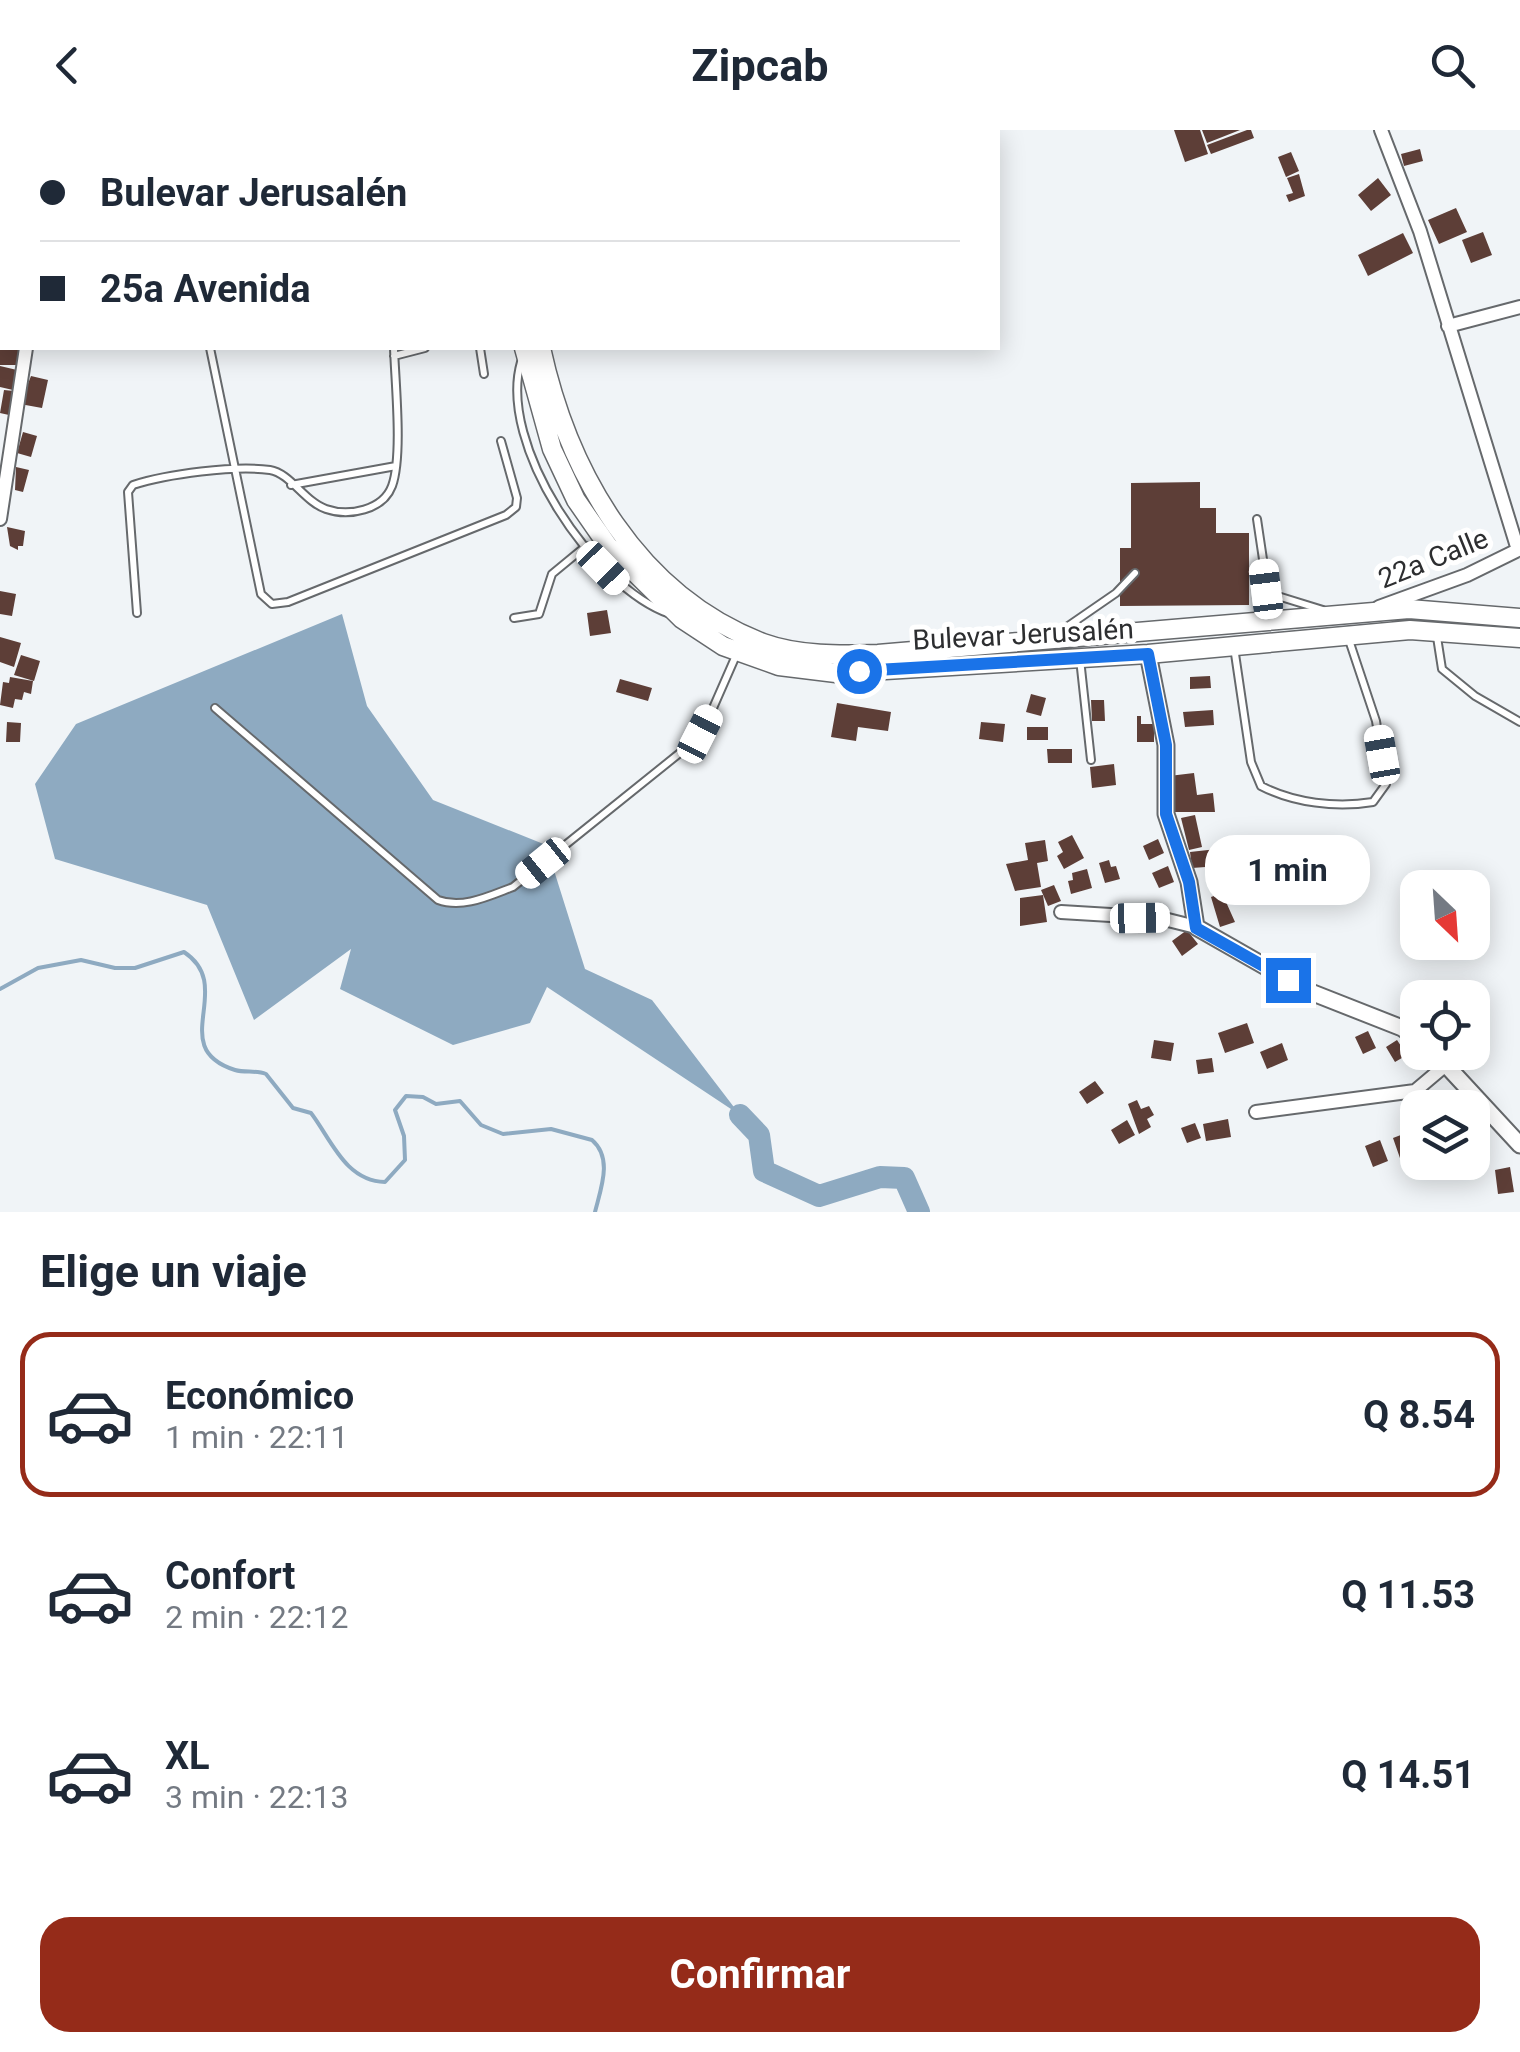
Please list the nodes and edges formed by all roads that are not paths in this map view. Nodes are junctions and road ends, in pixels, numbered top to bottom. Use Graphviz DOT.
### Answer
graph roads {
  1 [pos="1381,130"];
  2 [pos="1520,307"];
  3 [pos="1448,326"];
  4 [pos="26,350"];
  5 [pos="210,350"];
  6 [pos="480,350"];
  7 [pos="530,350"];
  8 [pos="530,350"];
  9 [pos="530,350"];
  10 [pos="394,352"];
  11 [pos="484,374"];
  12 [pos="500,442"];
  13 [pos="396,466"];
  14 [pos="237,470"];
  15 [pos="291,485"];
  16 [pos="1257,518"];
  17 [pos="0,519"];
  18 [pos="586,546"];
  19 [pos="1519,549"];
  20 [pos="1134,573"];
  21 [pos="1364,612"];
  22 [pos="137,614"];
  23 [pos="1334,614"];
  24 [pos="514,618"];
  25 [pos="1520,618"];
  26 [pos="682,619"];
  27 [pos="1436,631"];
  28 [pos="746,634"];
  29 [pos="1347,634"];
  30 [pos="1520,638"];
  31 [pos="1049,640"];
  32 [pos="1234,645"];
  33 [pos="737,652"];
  34 [pos="1148,654"];
  35 [pos="1080,658"];
  36 [pos="215,708"];
  37 [pos="1520,722"];
  38 [pos="1092,760"];
  39 [pos="1061,912"];
  40 [pos="1196,928"];
  41 [pos="1400,1027"];
  42 [pos="1441,1070"];
  43 [pos="1453,1070"];
  44 [pos="1256,1112"];
  45 [pos="1520,1145"];
  1 -- 3 [label="street"];
  2 -- 3 [label="street"];
  3 -- 19 [label="street"];
  4 -- 17 [label="street"];
  5 -- 14 [label="lane"];
  6 -- 11 [label="lane"];
  7 -- 18 [label="lane"];
  8 -- 26 [label="main road, Bulevar Jerusalén"];
  9 -- 28 [label="main road, Bulevar Jerusalén"];
  10 -- 13 [label="lane"];
  12 -- 14 [label="lane"];
  13 -- 15 [label="lane"];
  13 -- 15 [label="lane"];
  14 -- 15 [label="lane"];
  14 -- 22 [label="lane"];
  16 -- 23 [label="lane"];
  18 -- 24 [label="lane"];
  18 -- 26 [label="lane"];
  19 -- 21 [label="street, 22a Calle"];
  20 -- 31 [label="lane"];
  21 -- 23 [label="main road, Bulevar Jerusalén"];
  21 -- 25 [label="main road, Bulevar Jerusalén"];
  23 -- 31 [label="main road, Bulevar Jerusalén"];
  26 -- 33 [label="main road, Bulevar Jerusalén"];
  27 -- 29 [label="main road, Bulevar Jerusalén"];
  27 -- 30 [label="main road, Bulevar Jerusalén"];
  27 -- 37 [label="lane"];
  28 -- 31 [label="main road, Bulevar Jerusalén"];
  28 -- 33 [label="lane"];
  29 -- 32 [label="main road, Bulevar Jerusalén"];
  29 -- 32 [label="lane"];
  32 -- 34 [label="main road, Bulevar Jerusalén"];
  33 -- 35 [label="main road, Bulevar Jerusalén"];
  33 -- 36 [label="lane"];
  34 -- 35 [label="main road, Bulevar Jerusalén"];
  34 -- 40 [label="street"];
  35 -- 38 [label="lane"];
  39 -- 40 [label="street"];
  40 -- 41 [label="street"];
  42 -- 44 [label="street"];
  43 -- 45 [label="street"];
}
